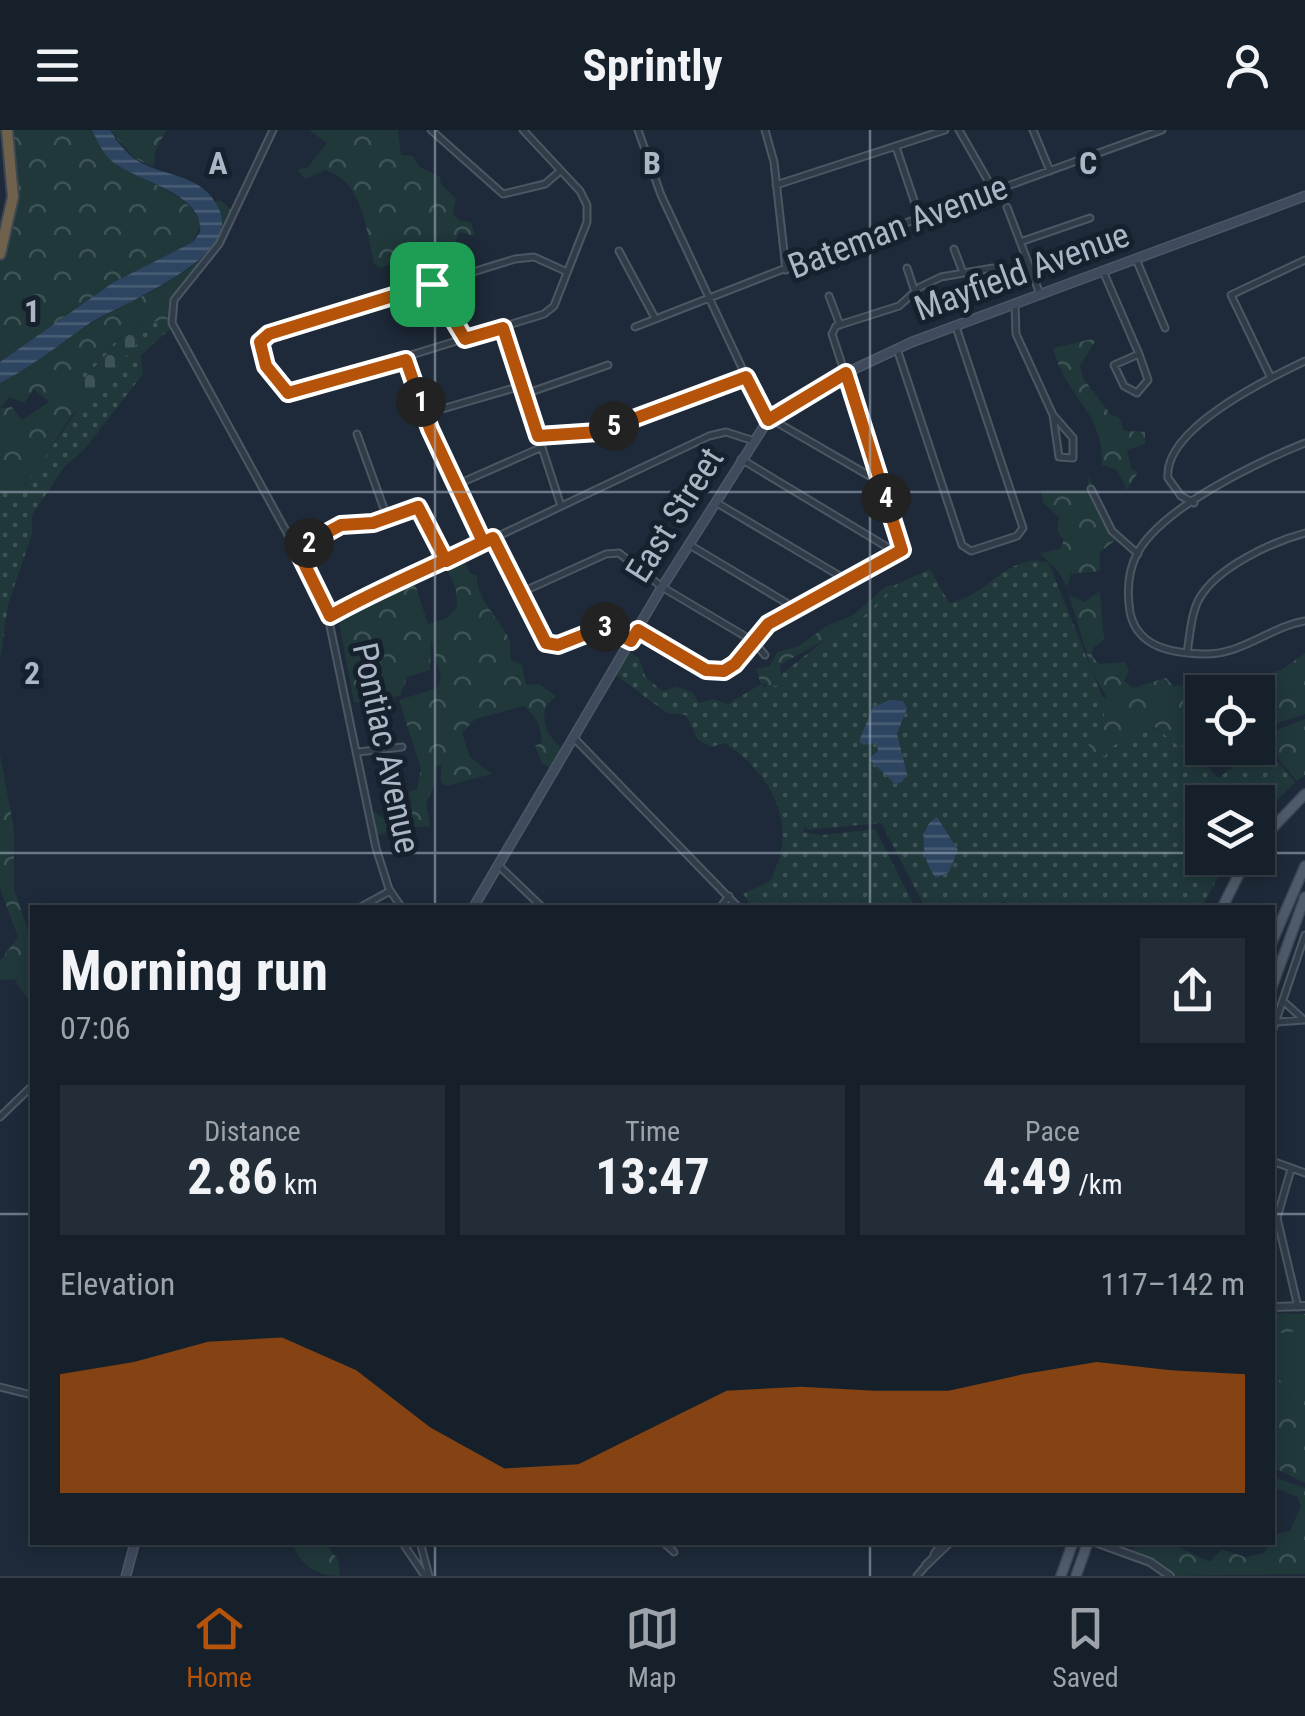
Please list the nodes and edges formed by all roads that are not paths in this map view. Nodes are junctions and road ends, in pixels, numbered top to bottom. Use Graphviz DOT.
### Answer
graph roads {
  1 [pos="4,130"];
  2 [pos="272,130"];
  3 [pos="431,130"];
  4 [pos="523,130"];
  5 [pos="638,130"];
  6 [pos="764,130"];
  7 [pos="945,130"];
  8 [pos="958,130"];
  9 [pos="1032,130"];
  10 [pos="1138,130"];
  11 [pos="1162,130"];
  12 [pos="1141,138"];
  13 [pos="896,147"];
  14 [pos="1050,171"];
  15 [pos="559,172"];
  16 [pos="776,185"];
  17 [pos="994,191"];
  18 [pos="1305,196"];
  19 [pos="1007,207"];
  20 [pos="920,218"];
  21 [pos="1090,218"];
  22 [pos="0,234"];
  23 [pos="1020,242"];
  24 [pos="954,249"];
  25 [pos="619,251"];
  26 [pos="0,254"];
  27 [pos="1136,259"];
  28 [pos="1305,260"];
  29 [pos="421,261"];
  30 [pos="907,268"];
  31 [pos="993,268"];
  32 [pos="786,270"];
  33 [pos="962,270"];
  34 [pos="566,271"];
  35 [pos="1104,271"];
  36 [pos="433,284"];
  37 [pos="915,292"];
  38 [pos="1040,294"];
  39 [pos="829,296"];
  40 [pos="708,297"];
  41 [pos="1015,303"];
  42 [pos="655,318"];
  43 [pos="840,325"];
  44 [pos="956,325"];
  45 [pos="635,327"];
  46 [pos="503,328"];
  47 [pos="1165,328"];
  48 [pos="465,339"];
  49 [pos="897,349"];
  50 [pos="1139,354"];
  51 [pos="406,360"];
  52 [pos="1305,361"];
  53 [pos="608,364"];
  54 [pos="846,373"];
  55 [pos="746,377"];
  56 [pos="1271,378"];
  57 [pos="522,386"];
  58 [pos="525,394"];
  59 [pos="425,414"];
  60 [pos="1053,416"];
  61 [pos="768,420"];
  62 [pos="358,434"];
  63 [pos="538,436"];
  64 [pos="754,440"];
  65 [pos="1305,444"];
  66 [pos="542,448"];
  67 [pos="742,459"];
  68 [pos="880,482"];
  69 [pos="456,485"];
  70 [pos="1091,489"];
  71 [pos="714,502"];
  72 [pos="1194,503"];
  73 [pos="562,506"];
  74 [pos="387,517"];
  75 [pos="1305,532"];
  76 [pos="493,538"];
  77 [pos="483,542"];
  78 [pos="688,544"];
  79 [pos="297,549"];
  80 [pos="896,552"];
  81 [pos="1138,554"];
  82 [pos="446,561"];
  83 [pos="845,580"];
  84 [pos="662,587"];
  85 [pos="520,593"];
  86 [pos="795,608"];
  87 [pos="330,616"];
  88 [pos="1305,621"];
  89 [pos="638,630"];
  90 [pos="753,640"];
  91 [pos="631,641"];
  92 [pos="1188,652"];
  93 [pos="765,655"];
  94 [pos="574,737"];
  95 [pos="402,748"];
  96 [pos="358,752"];
  97 [pos="1305,794"];
  98 [pos="1275,825"];
  99 [pos="498,864"];
  100 [pos="1305,866"];
  101 [pos="1238,875"];
  102 [pos="1305,888"];
  103 [pos="390,890"];
  104 [pos="729,896"];
  105 [pos="1305,898"];
  106 [pos="364,905"];
  107 [pos="400,905"];
  108 [pos="475,905"];
  109 [pos="540,905"];
  110 [pos="722,905"];
  111 [pos="736,905"];
  112 [pos="1224,905"];
  113 [pos="1296,916"];
  114 [pos="1275,935"];
  115 [pos="1305,935"];
  116 [pos="1275,978"];
  117 [pos="1283,1001"];
  118 [pos="1276,1022"];
  119 [pos="30,1088"];
  120 [pos="0,1117"];
  121 [pos="1275,1163"];
  122 [pos="1290,1169"];
  123 [pos="1305,1173"];
  124 [pos="1301,1306"];
  125 [pos="1275,1307"];
  126 [pos="0,1387"];
  127 [pos="30,1394"];
  128 [pos="134,1545"];
  129 [pos="404,1545"];
  130 [pos="421,1545"];
  131 [pos="666,1545"];
  132 [pos="941,1545"];
  133 [pos="947,1545"];
  134 [pos="1072,1545"];
  135 [pos="1090,1545"];
  136 [pos="1100,1545"];
  137 [pos="674,1552"];
  138 [pos="926,1565"];
  139 [pos="126,1576"];
  140 [pos="427,1576"];
  141 [pos="917,1576"];
  142 [pos="1061,1576"];
  143 [pos="1076,1576"];
  144 [pos="1170,1576"];
  1 -- 22 [label="highway"];
  1 -- 26 [label="highway"];
  2 -- 79 [label="street, Pontiac Avenue"];
  3 -- 15 [label="street"];
  4 -- 15 [label="street"];
  5 -- 40 [label="street"];
  6 -- 16 [label="street"];
  7 -- 13 [label="street"];
  8 -- 17 [label="street"];
  9 -- 14 [label="street"];
  10 -- 12 [label="street"];
  11 -- 12 [label="street, Bateman Avenue"];
  12 -- 14 [label="street, Bateman Avenue"];
  13 -- 16 [label="street"];
  13 -- 20 [label="street"];
  14 -- 17 [label="street, Bateman Avenue"];
  15 -- 34 [label="street"];
  16 -- 32 [label="street"];
  17 -- 20 [label="street, Bateman Avenue"];
  18 -- 27 [label="main road, Mayfield Avenue"];
  19 -- 23 [label="street"];
  20 -- 32 [label="street, Bateman Avenue"];
  21 -- 23 [label="street"];
  23 -- 38 [label="street"];
  24 -- 33 [label="street"];
  25 -- 42 [label="street"];
  27 -- 35 [label="main road, Mayfield Avenue"];
  27 -- 47 [label="street"];
  28 -- 56 [label="street"];
  29 -- 36 [label="street"];
  30 -- 37 [label="street"];
  31 -- 33 [label="street"];
  32 -- 40 [label="street, Bateman Avenue"];
  33 -- 37 [label="street"];
  34 -- 36 [label="street"];
  34 -- 46 [label="street"];
  35 -- 38 [label="main road, Mayfield Avenue"];
  35 -- 50 [label="street"];
  36 -- 48 [label="street"];
  36 -- 51 [label="street"];
  37 -- 43 [label="street"];
  38 -- 41 [label="main road, Mayfield Avenue"];
  39 -- 43 [label="street"];
  40 -- 42 [label="street, Bateman Avenue"];
  40 -- 55 [label="street"];
  41 -- 44 [label="main road, Mayfield Avenue"];
  41 -- 60 [label="street"];
  42 -- 45 [label="street, Bateman Avenue"];
  43 -- 54 [label="street"];
  44 -- 49 [label="main road, Mayfield Avenue"];
  44 -- 49 [label="street"];
  46 -- 48 [label="street"];
  46 -- 57 [label="street"];
  48 -- 51 [label="street"];
  49 -- 54 [label="main road, Mayfield Avenue"];
  50 -- 50 [label="street"];
  51 -- 59 [label="street"];
  52 -- 56 [label="street"];
  53 -- 58 [label="street"];
  54 -- 61 [label="main road, Mayfield Avenue"];
  54 -- 68 [label="street"];
  55 -- 61 [label="street"];
  55 -- 63 [label="street"];
  56 -- 72 [label="street"];
  57 -- 58 [label="street"];
  57 -- 59 [label="street"];
  58 -- 63 [label="street"];
  59 -- 69 [label="street"];
  60 -- 60 [label="street"];
  61 -- 64 [label="main road, East Street"];
  61 -- 68 [label="street"];
  62 -- 74 [label="street"];
  63 -- 66 [label="street"];
  64 -- 67 [label="main road, East Street"];
  64 -- 73 [label="street"];
  65 -- 72 [label="street"];
  66 -- 69 [label="street"];
  66 -- 73 [label="street"];
  67 -- 71 [label="main road, East Street"];
  67 -- 80 [label="street"];
  68 -- 80 [label="street"];
  69 -- 77 [label="street"];
  70 -- 81 [label="street"];
  71 -- 78 [label="main road, East Street"];
  71 -- 83 [label="street"];
  72 -- 81 [label="street"];
  73 -- 76 [label="street"];
  74 -- 79 [label="street"];
  74 -- 82 [label="street"];
  75 -- 92 [label="street"];
  76 -- 77 [label="street"];
  76 -- 85 [label="street"];
  77 -- 82 [label="street"];
  78 -- 84 [label="main road, East Street"];
  78 -- 86 [label="street"];
  79 -- 87 [label="street, Pontiac Avenue"];
  80 -- 83 [label="street"];
  81 -- 92 [label="street"];
  82 -- 87 [label="street"];
  83 -- 86 [label="street"];
  84 -- 85 [label="street"];
  84 -- 89 [label="main road, East Street"];
  84 -- 90 [label="street"];
  85 -- 91 [label="street"];
  86 -- 90 [label="street"];
  87 -- 96 [label="street, Pontiac Avenue"];
  88 -- 92 [label="street"];
  89 -- 90 [label="street"];
  89 -- 91 [label="main road, East Street"];
  90 -- 93 [label="street"];
  91 -- 94 [label="main road, East Street"];
  94 -- 99 [label="main road, East Street"];
  94 -- 104 [label="street"];
  95 -- 96 [label="street"];
  96 -- 103 [label="street, Pontiac Avenue"];
  97 -- 98 [label="main road"];
  99 -- 108 [label="main road, East Street"];
  99 -- 109 [label="street"];
  100 -- 114 [label="main road"];
  101 -- 112 [label="main road"];
  102 -- 113 [label="main road"];
  103 -- 106 [label="street"];
  103 -- 107 [label="street, Pontiac Avenue"];
  104 -- 110 [label="street"];
  104 -- 111 [label="street"];
  105 -- 113 [label="main road"];
  113 -- 116 [label="main road"];
  115 -- 117 [label="street"];
  117 -- 118 [label="street"];
  117 -- 118 [label="street"];
  119 -- 120 [label="street"];
  121 -- 122 [label="street"];
  122 -- 123 [label="street"];
  122 -- 124 [label="street"];
  124 -- 125 [label="street"];
  126 -- 127 [label="street"];
  128 -- 139 [label="main road"];
  129 -- 140 [label="street"];
  130 -- 140 [label="street"];
  131 -- 137 [label="street"];
  132 -- 138 [label="street"];
  133 -- 138 [label="street"];
  134 -- 142 [label="main road"];
  135 -- 143 [label="main road"];
  136 -- 144 [label="street"];
  138 -- 141 [label="street"];
}
